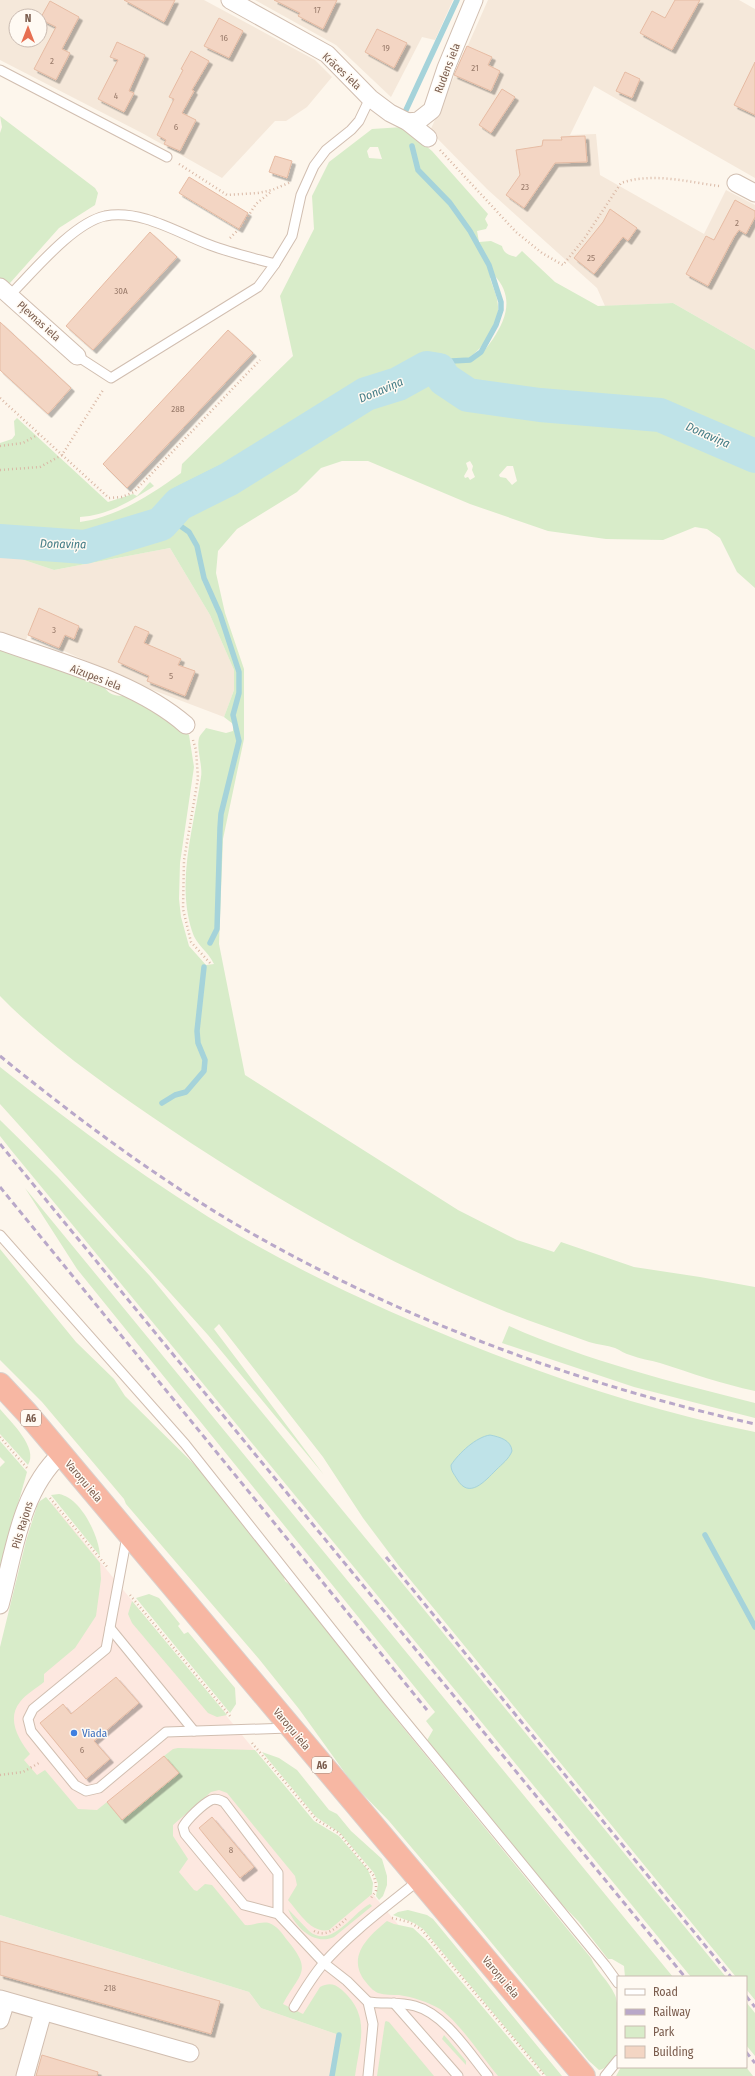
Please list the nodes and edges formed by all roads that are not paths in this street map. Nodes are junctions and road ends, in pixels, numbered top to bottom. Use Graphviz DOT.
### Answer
graph roads {
  1 [pos="230,0"];
  2 [pos="474,0"];
  3 [pos="0,70"];
  4 [pos="370,98"];
  5 [pos="408,122"];
  6 [pos="428,138"];
  7 [pos="167,157"];
  8 [pos="736,183"];
  9 [pos="755,193"];
  10 [pos="275,264"];
  11 [pos="5,291"];
  12 [pos="77,356"];
  13 [pos="0,641"];
  14 [pos="186,725"];
  15 [pos="0,1236"];
  16 [pos="0,1384"];
  17 [pos="61,1454"];
  18 [pos="128,1533"];
  19 [pos="0,1604"];
  20 [pos="110,1628"];
  21 [pos="291,1728"];
  22 [pos="194,1731"];
  23 [pos="419,1880"];
  24 [pos="278,1914"];
  25 [pos="324,1963"];
  26 [pos="617,1982"];
  27 [pos="3,2000"];
  28 [pos="368,2002"];
  29 [pos="394,2003"];
  30 [pos="294,2007"];
  31 [pos="43,2012"];
  32 [pos="0,2020"];
  33 [pos="190,2053"];
  34 [pos="617,2061"];
  35 [pos="25,2076"];
  36 [pos="368,2076"];
  37 [pos="458,2076"];
  38 [pos="488,2076"];
  39 [pos="584,2076"];
  40 [pos="605,2076"];
  1 -- 4 [label="street, Krāces iela"];
  2 -- 5 [label="street, Rudens iela"];
  3 -- 7 [label="lane"];
  4 -- 5 [label="street, Krāces iela"];
  4 -- 10 [label="lane"];
  5 -- 6 [label="street, Krāces iela"];
  8 -- 9 [label="street"];
  10 -- 11 [label="lane"];
  10 -- 12 [label="lane"];
  11 -- 12 [label="street, Pļevnas iela"];
  13 -- 14 [label="street, Aizupes iela"];
  15 -- 26 [label="lane"];
  16 -- 17 [label="highway, Varoņu iela / A6"];
  17 -- 18 [label="highway, Varoņu iela / A6"];
  17 -- 19 [label="street, Pils Rajons"];
  18 -- 20 [label="lane"];
  18 -- 21 [label="highway, Varoņu iela / A6"];
  20 -- 22 [label="lane"];
  20 -- 22 [label="lane"];
  21 -- 22 [label="lane"];
  21 -- 23 [label="highway, Varoņu iela / A6"];
  23 -- 25 [label="lane"];
  23 -- 39 [label="highway, Varoņu iela / A6"];
  24 -- 24 [label="lane"];
  24 -- 25 [label="lane"];
  25 -- 28 [label="lane"];
  25 -- 30 [label="lane"];
  27 -- 31 [label="street"];
  27 -- 32 [label="street"];
  28 -- 29 [label="lane"];
  28 -- 36 [label="lane"];
  29 -- 37 [label="lane"];
  29 -- 38 [label="lane"];
  31 -- 33 [label="street"];
  31 -- 35 [label="street"];
  34 -- 40 [label="lane"];
}
